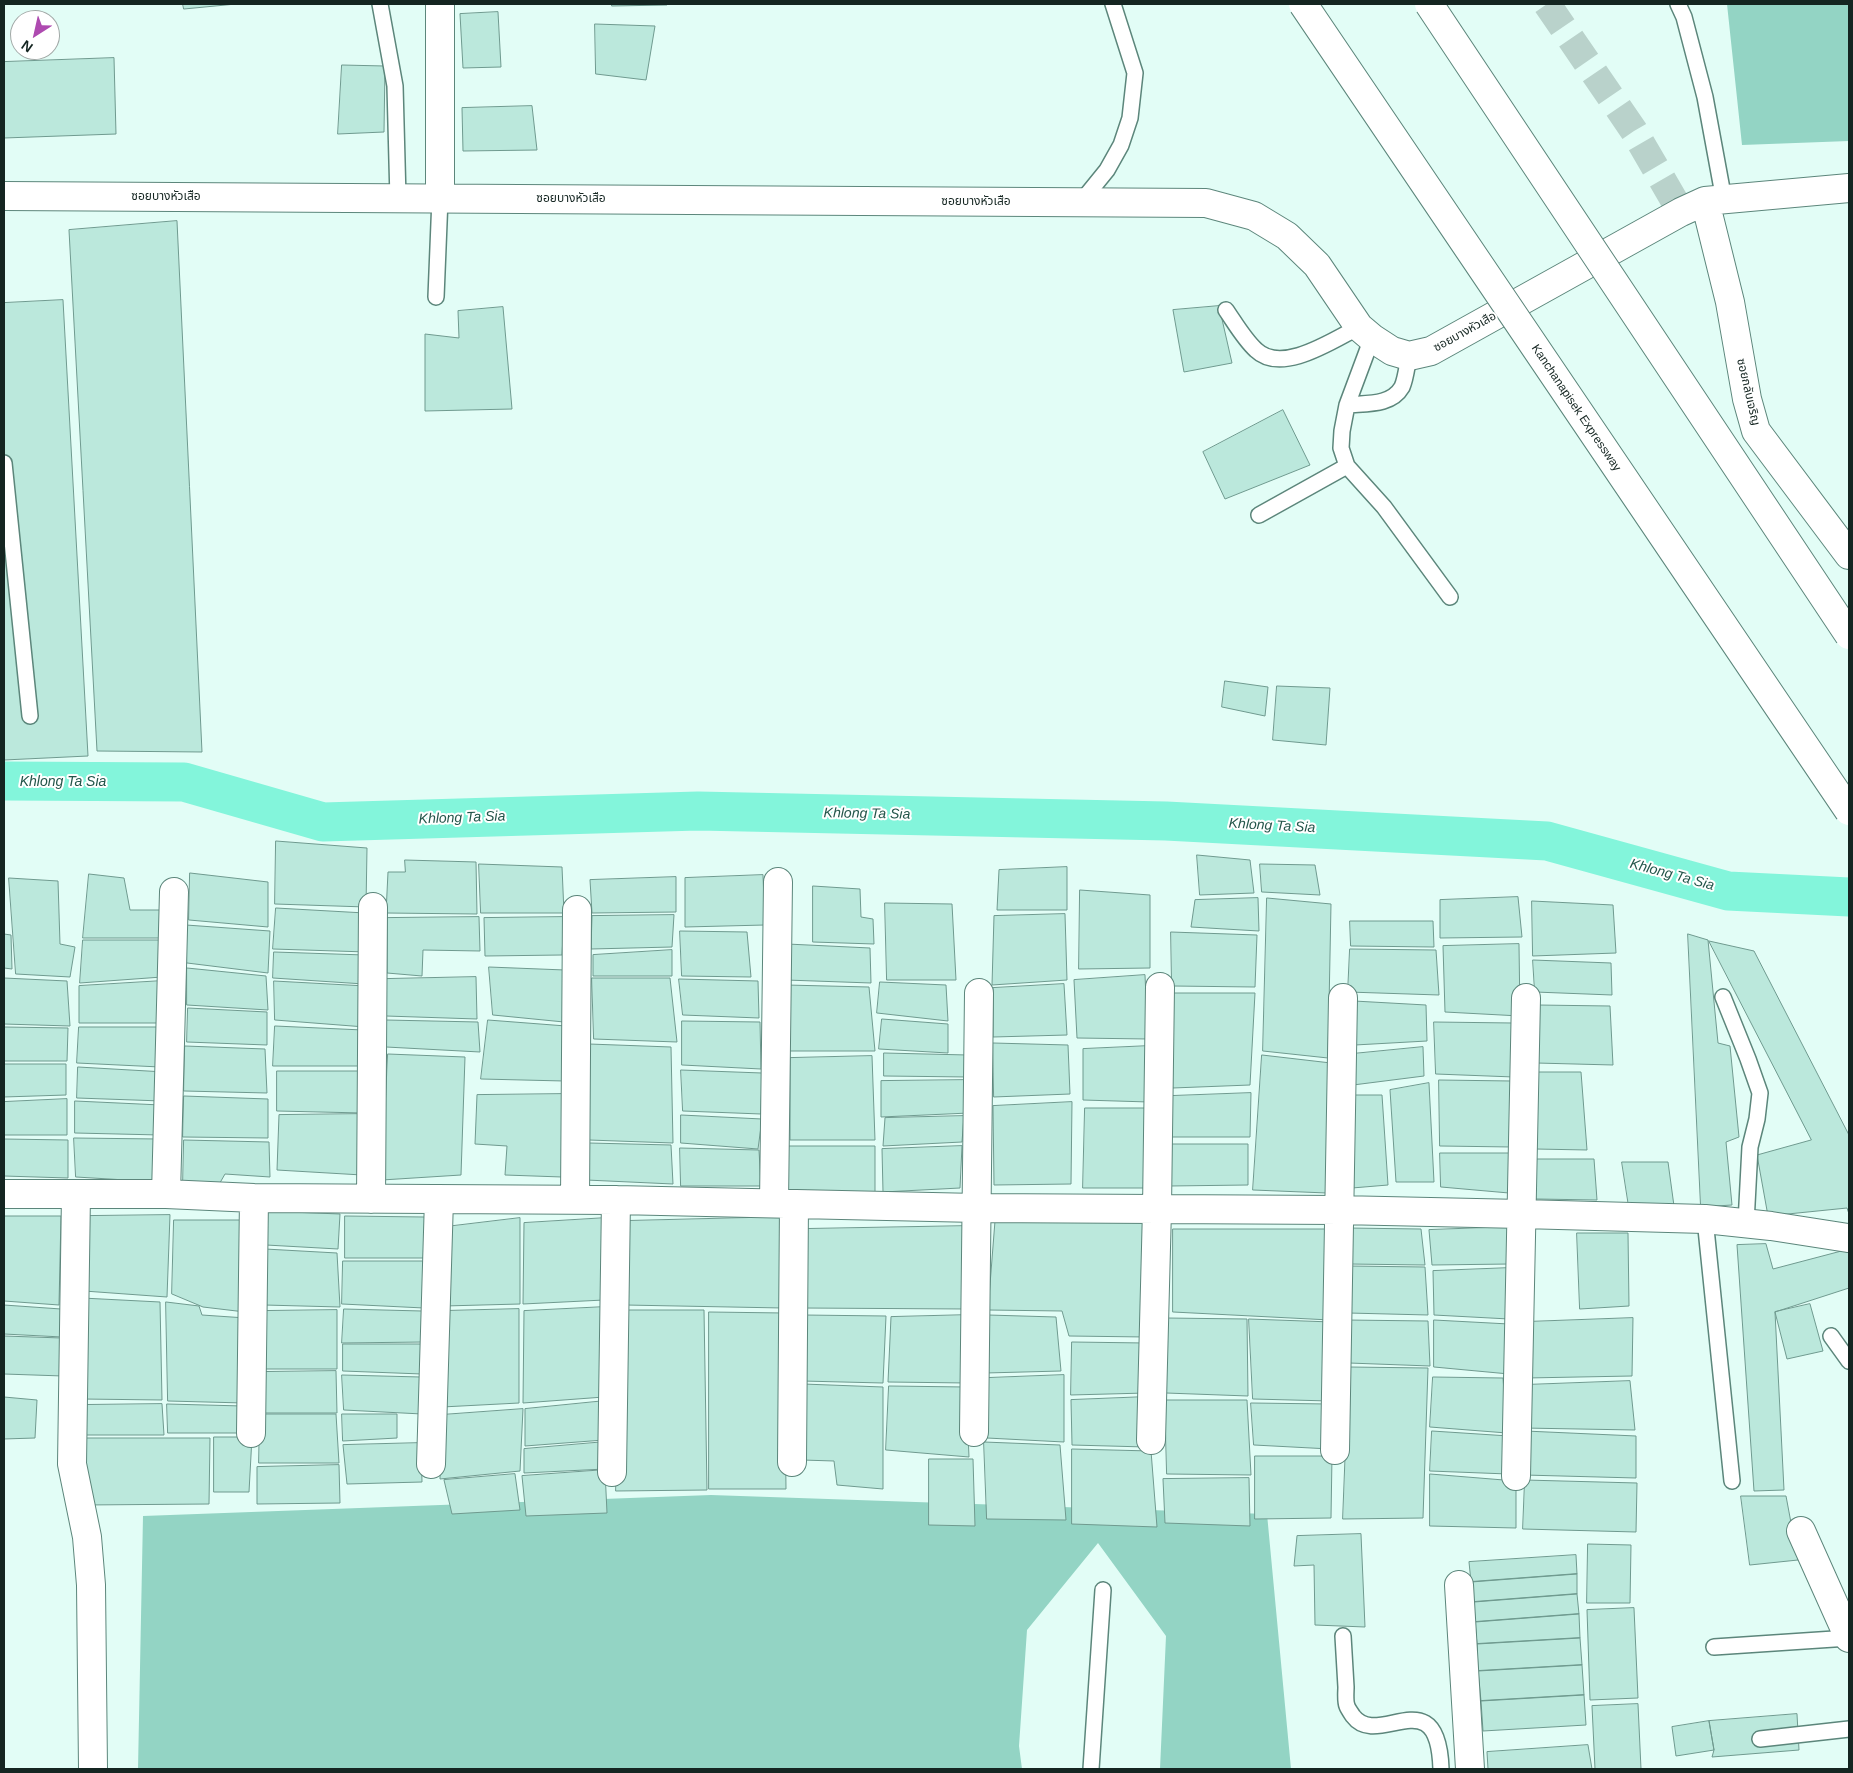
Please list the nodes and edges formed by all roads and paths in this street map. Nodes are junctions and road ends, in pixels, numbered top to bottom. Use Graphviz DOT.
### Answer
graph roads {
  1 [pos="380,4"];
  2 [pos="440,4"];
  3 [pos="1113,4"];
  4 [pos="1303,4"];
  5 [pos="1429,4"];
  6 [pos="1678,4"];
  7 [pos="1849,188"];
  8 [pos="4,196"];
  9 [pos="440,198"];
  10 [pos="398,199"];
  11 [pos="1714,200"];
  12 [pos="1081,202"];
  13 [pos="436,297"];
  14 [pos="1226,310"];
  15 [pos="1365,333"];
  16 [pos="1409,356"];
  17 [pos="1347,405"];
  18 [pos="4,463"];
  19 [pos="1347,466"];
  20 [pos="1259,515"];
  21 [pos="1849,555"];
  22 [pos="1450,597"];
  23 [pos="1849,636"];
  24 [pos="30,716"];
  25 [pos="1849,811"];
  26 [pos="778,882"];
  27 [pos="174,892"];
  28 [pos="374,907"];
  29 [pos="576,910"];
  30 [pos="1160,987"];
  31 [pos="979,993"];
  32 [pos="1723,997"];
  33 [pos="1343,998"];
  34 [pos="1526,998"];
  35 [pos="4,1194"];
  36 [pos="76,1194"];
  37 [pos="166,1194"];
  38 [pos="254,1198"];
  39 [pos="371,1198"];
  40 [pos="439,1199"];
  41 [pos="574,1199"];
  42 [pos="616,1200"];
  43 [pos="784,1203"];
  44 [pos="977,1208"];
  45 [pos="1157,1208"];
  46 [pos="1339,1210"];
  47 [pos="1522,1214"];
  48 [pos="1705,1219"];
  49 [pos="1746,1223"];
  50 [pos="1848,1238"];
  51 [pos="1830,1336"];
  52 [pos="1849,1361"];
  53 [pos="974,1432"];
  54 [pos="251,1433"];
  55 [pos="1151,1440"];
  56 [pos="1335,1450"];
  57 [pos="792,1462"];
  58 [pos="431,1464"];
  59 [pos="612,1472"];
  60 [pos="1516,1476"];
  61 [pos="1732,1481"];
  62 [pos="1801,1530"];
  63 [pos="1459,1586"];
  64 [pos="1103,1590"];
  65 [pos="1343,1636"];
  66 [pos="1849,1638"];
  67 [pos="1714,1646"];
  68 [pos="1849,1729"];
  69 [pos="1760,1739"];
  70 [pos="93,1769"];
  71 [pos="1092,1769"];
  72 [pos="1441,1769"];
  73 [pos="1470,1769"];
  1 -- 10 [label="lane"];
  2 -- 9 [label="main road"];
  3 -- 12 [label="lane"];
  4 -- 25 [label="main road, Kanchanapisek Expressway, bridge"];
  5 -- 23 [label="main road, bridge"];
  6 -- 11 [label="lane"];
  7 -- 11 [label="main road, ซอยบางหัวเสือ"];
  8 -- 10 [label="main road, ซอยบางหัวเสือ"];
  9 -- 10 [label="main road, ซอยบางหัวเสือ"];
  9 -- 12 [label="main road, ซอยบางหัวเสือ"];
  9 -- 13 [label="lane"];
  11 -- 16 [label="main road, ซอยบางหัวเสือ"];
  11 -- 21 [label="main road, ซอยกลับเจริญ"];
  12 -- 15 [label="main road, ซอยบางหัวเสือ"];
  14 -- 15 [label="lane"];
  15 -- 16 [label="main road, ซอยบางหัวเสือ"];
  15 -- 17 [label="lane"];
  16 -- 17 [label="lane"];
  17 -- 19 [label="lane"];
  18 -- 24 [label="lane"];
  19 -- 20 [label="lane"];
  19 -- 22 [label="lane"];
  26 -- 43 [label="main road"];
  27 -- 37 [label="main road"];
  28 -- 39 [label="main road"];
  29 -- 41 [label="main road"];
  30 -- 45 [label="main road"];
  31 -- 44 [label="main road"];
  32 -- 49 [label="lane"];
  33 -- 46 [label="main road"];
  34 -- 47 [label="main road"];
  35 -- 36 [label="main road"];
  36 -- 37 [label="main road"];
  36 -- 70 [label="main road"];
  37 -- 38 [label="main road"];
  38 -- 39 [label="main road"];
  38 -- 54 [label="main road"];
  39 -- 40 [label="main road"];
  40 -- 41 [label="main road"];
  40 -- 58 [label="main road"];
  41 -- 42 [label="main road"];
  42 -- 43 [label="main road"];
  42 -- 59 [label="main road"];
  43 -- 44 [label="main road"];
  43 -- 57 [label="main road"];
  44 -- 45 [label="main road"];
  44 -- 53 [label="main road"];
  45 -- 46 [label="main road"];
  45 -- 55 [label="main road"];
  46 -- 47 [label="main road"];
  46 -- 56 [label="main road"];
  47 -- 48 [label="main road"];
  47 -- 60 [label="main road"];
  48 -- 49 [label="main road"];
  48 -- 61 [label="lane"];
  49 -- 50 [label="main road"];
  51 -- 52 [label="lane"];
  62 -- 66 [label="main road"];
  63 -- 73 [label="main road"];
  64 -- 71 [label="lane"];
  65 -- 72 [label="lane"];
  66 -- 67 [label="lane"];
  68 -- 69 [label="lane"];
}
